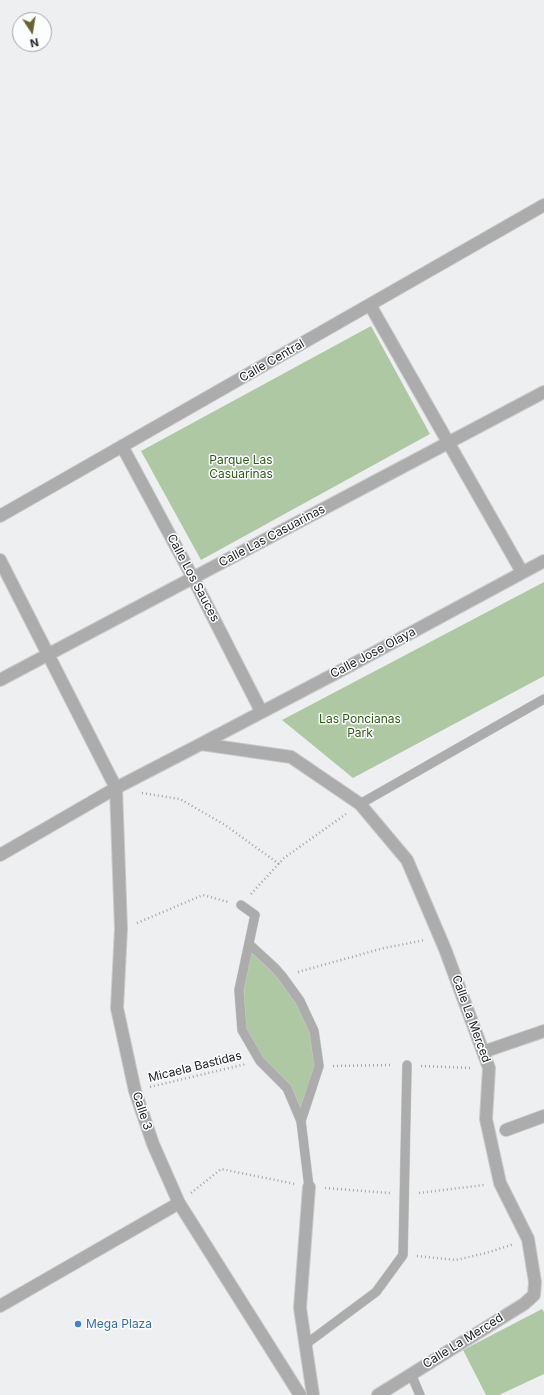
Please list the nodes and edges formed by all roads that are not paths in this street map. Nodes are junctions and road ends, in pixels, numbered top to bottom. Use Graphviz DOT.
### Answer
graph roads {
  1 [pos="544,205"];
  2 [pos="370,305"];
  3 [pos="544,392"];
  4 [pos="448,443"];
  5 [pos="122,446"];
  6 [pos="0,516"];
  7 [pos="0,560"];
  8 [pos="544,561"];
  9 [pos="522,572"];
  10 [pos="193,578"];
  11 [pos="48,655"];
  12 [pos="0,680"];
  13 [pos="544,699"];
  14 [pos="261,711"];
  15 [pos="201,744"];
  16 [pos="116,788"];
  17 [pos="360,804"];
  18 [pos="0,855"];
  19 [pos="241,905"];
  20 [pos="250,945"];
  21 [pos="544,1030"];
  22 [pos="483,1052"];
  23 [pos="407,1065"];
  24 [pos="544,1116"];
  25 [pos="301,1121"];
  26 [pos="506,1130"];
  27 [pos="309,1187"];
  28 [pos="179,1203"];
  29 [pos="0,1306"];
  30 [pos="306,1344"];
  31 [pos="411,1374"];
  32 [pos="300,1395"];
  33 [pos="314,1395"];
  34 [pos="378,1395"];
  35 [pos="420,1395"];
  1 -- 2 [label="street, Calle Central"];
  2 -- 4 [label="street"];
  2 -- 5 [label="street, Calle Central"];
  3 -- 4 [label="street, Calle Las Casuarinas"];
  4 -- 9 [label="street"];
  4 -- 10 [label="street, Calle Las Casuarinas"];
  5 -- 6 [label="street, Calle Central"];
  5 -- 10 [label="street, Calle Los Sauces"];
  7 -- 11 [label="street"];
  8 -- 9 [label="street, Calle Jose Olaya"];
  9 -- 14 [label="street, Calle Jose Olaya"];
  10 -- 11 [label="street, Calle Las Casuarinas"];
  10 -- 14 [label="street, Calle Los Sauces"];
  11 -- 12 [label="street, Calle Las Casuarinas"];
  11 -- 16 [label="street"];
  13 -- 17 [label="lane"];
  14 -- 15 [label="street, Calle Jose Olaya"];
  15 -- 16 [label="street, Calle Jose Olaya"];
  15 -- 17 [label="street, Calle La Merced"];
  16 -- 18 [label="street, Calle Jose Olaya"];
  16 -- 28 [label="street, Calle 3"];
  17 -- 22 [label="street, Calle La Merced"];
  19 -- 20 [label="lane"];
  20 -- 25 [label="lane"];
  20 -- 25 [label="lane"];
  21 -- 22 [label="street"];
  22 -- 31 [label="street, Calle La Merced"];
  23 -- 30 [label="lane"];
  24 -- 26 [label="street"];
  25 -- 27 [label="lane"];
  27 -- 30 [label="street"];
  28 -- 29 [label="street"];
  28 -- 32 [label="street, Calle 3"];
  30 -- 33 [label="street"];
  31 -- 34 [label="street, Calle La Merced"];
  31 -- 35 [label="lane"];
}
